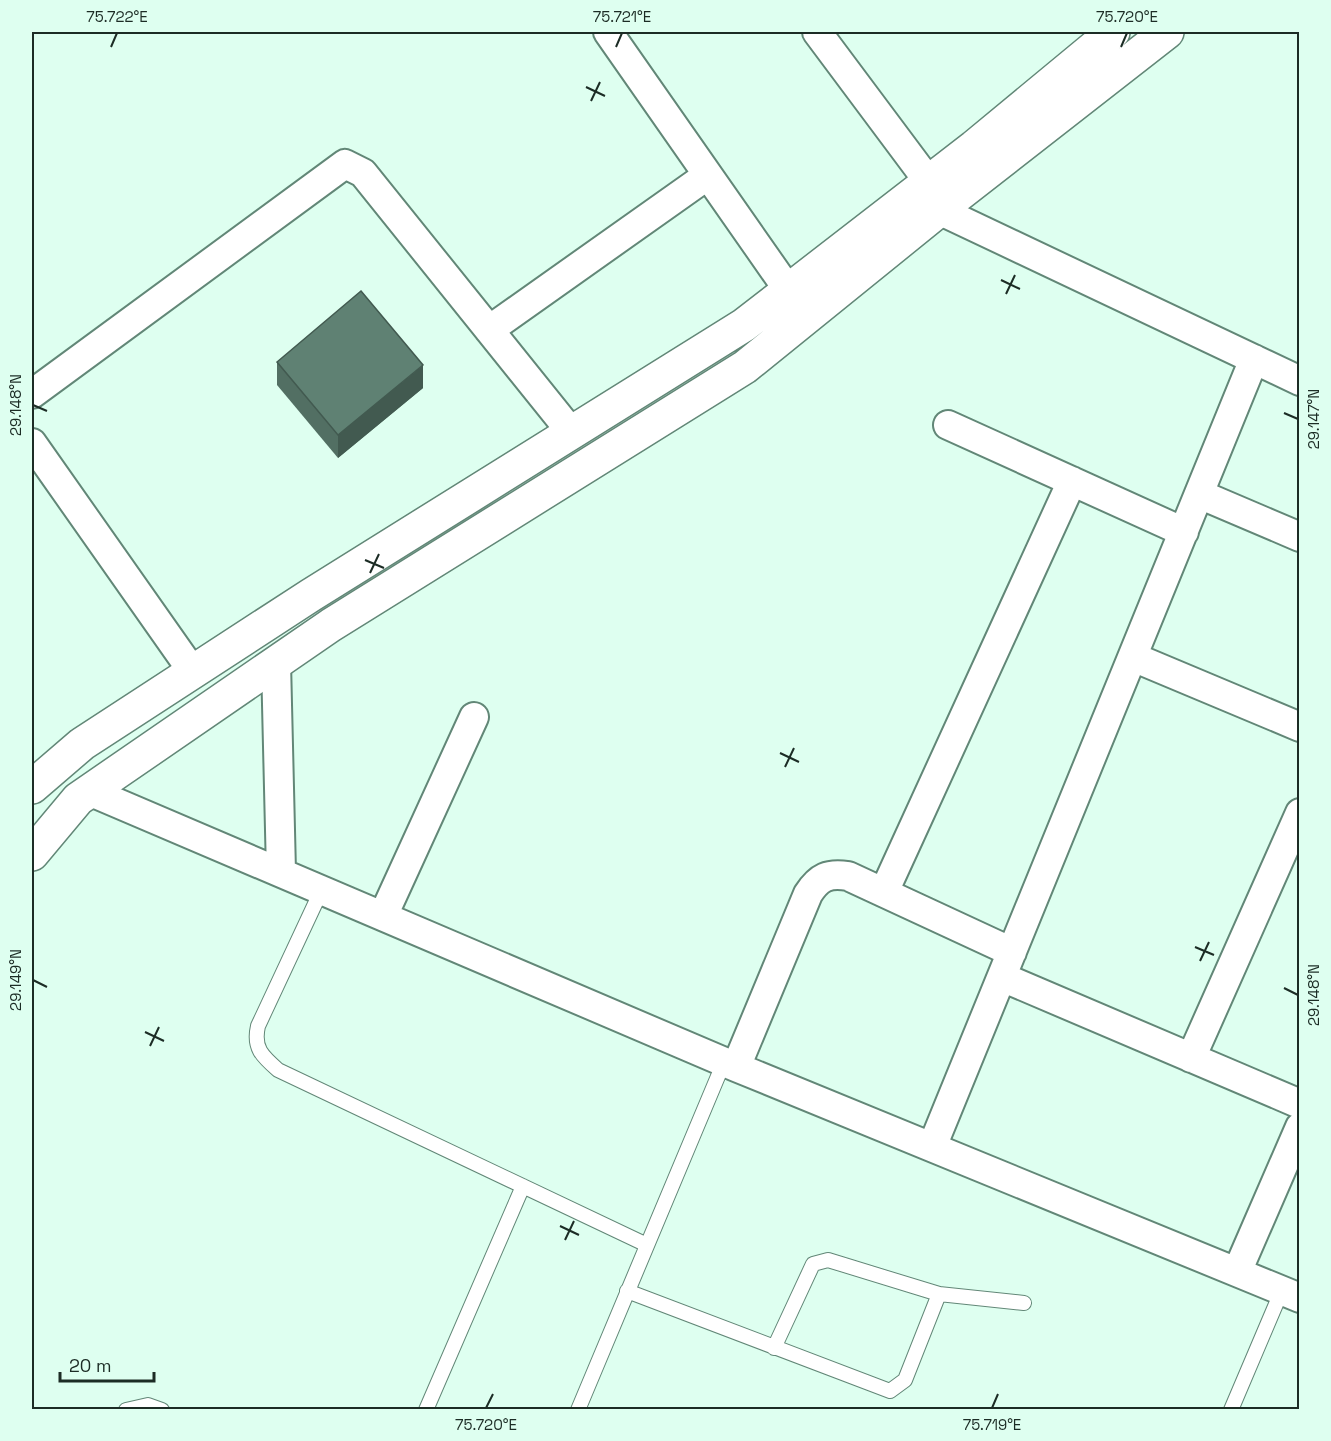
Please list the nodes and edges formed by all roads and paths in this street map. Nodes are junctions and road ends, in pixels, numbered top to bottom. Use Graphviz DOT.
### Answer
graph roads {
  1 [pos="608,32"];
  2 [pos="817,32"];
  3 [pos="1113,32"];
  4 [pos="1167,32"];
  5 [pos="708,175"];
  6 [pos="926,196"];
  7 [pos="789,291"];
  8 [pos="489,330"];
  9 [pos="1254,359"];
  10 [pos="1299,381"];
  11 [pos="32,394"];
  12 [pos="948,425"];
  13 [pos="572,433"];
  14 [pos="32,443"];
  15 [pos="1072,481"];
  16 [pos="1199,494"];
  17 [pos="1184,532"];
  18 [pos="1299,537"];
  19 [pos="1132,657"];
  20 [pos="276,662"];
  21 [pos="193,672"];
  22 [pos="474,717"];
  23 [pos="1299,727"];
  24 [pos="32,787"];
  25 [pos="84,795"];
  26 [pos="1299,813"];
  27 [pos="32,837"];
  28 [pos="32,854"];
  29 [pos="281,872"];
  30 [pos="322,889"];
  31 [pos="884,892"];
  32 [pos="383,915"];
  33 [pos="1007,965"];
  34 [pos="1191,1058"];
  35 [pos="730,1064"];
  36 [pos="1299,1104"];
  37 [pos="1299,1127"];
  38 [pos="932,1147"];
  39 [pos="523,1186"];
  40 [pos="647,1245"];
  41 [pos="1237,1272"];
  42 [pos="627,1291"];
  43 [pos="939,1294"];
  44 [pos="1290,1294"];
  45 [pos="1024,1303"];
  46 [pos="774,1348"];
  47 [pos="126,1410"];
  48 [pos="162,1410"];
  49 [pos="426,1410"];
  50 [pos="578,1410"];
  51 [pos="1231,1410"];
  1 -- 5 [label="street"];
  2 -- 6 [label="street"];
  3 -- 6 [label="main road"];
  4 -- 6 [label="main road"];
  5 -- 7 [label="street"];
  5 -- 8 [label="street"];
  6 -- 7 [label="main road"];
  6 -- 9 [label="street"];
  6 -- 20 [label="main road"];
  7 -- 13 [label="main road"];
  8 -- 11 [label="street"];
  8 -- 13 [label="street"];
  9 -- 10 [label="street"];
  9 -- 16 [label="street"];
  12 -- 15 [label="street"];
  13 -- 21 [label="main road"];
  14 -- 21 [label="street"];
  15 -- 17 [label="street"];
  15 -- 31 [label="street"];
  16 -- 17 [label="street"];
  16 -- 18 [label="street"];
  17 -- 19 [label="street"];
  19 -- 23 [label="street"];
  19 -- 33 [label="street"];
  20 -- 25 [label="main road"];
  20 -- 29 [label="street"];
  21 -- 24 [label="main road"];
  22 -- 32 [label="street"];
  25 -- 27 [label="main road"];
  25 -- 28 [label="main road"];
  25 -- 29 [label="street"];
  26 -- 34 [label="street"];
  29 -- 30 [label="street"];
  30 -- 32 [label="street"];
  30 -- 39 [label="lane"];
  31 -- 33 [label="street"];
  31 -- 35 [label="street"];
  32 -- 35 [label="street"];
  33 -- 34 [label="street"];
  33 -- 38 [label="street"];
  34 -- 36 [label="street"];
  35 -- 38 [label="street"];
  35 -- 40 [label="lane"];
  37 -- 41 [label="street"];
  38 -- 41 [label="street"];
  39 -- 40 [label="lane"];
  39 -- 49 [label="lane"];
  40 -- 42 [label="lane"];
  41 -- 44 [label="street"];
  42 -- 46 [label="lane"];
  42 -- 50 [label="lane"];
  43 -- 45 [label="lane"];
  43 -- 46 [label="lane"];
  43 -- 46 [label="lane"];
  44 -- 51 [label="lane"];
  47 -- 48 [label="lane"];
}
